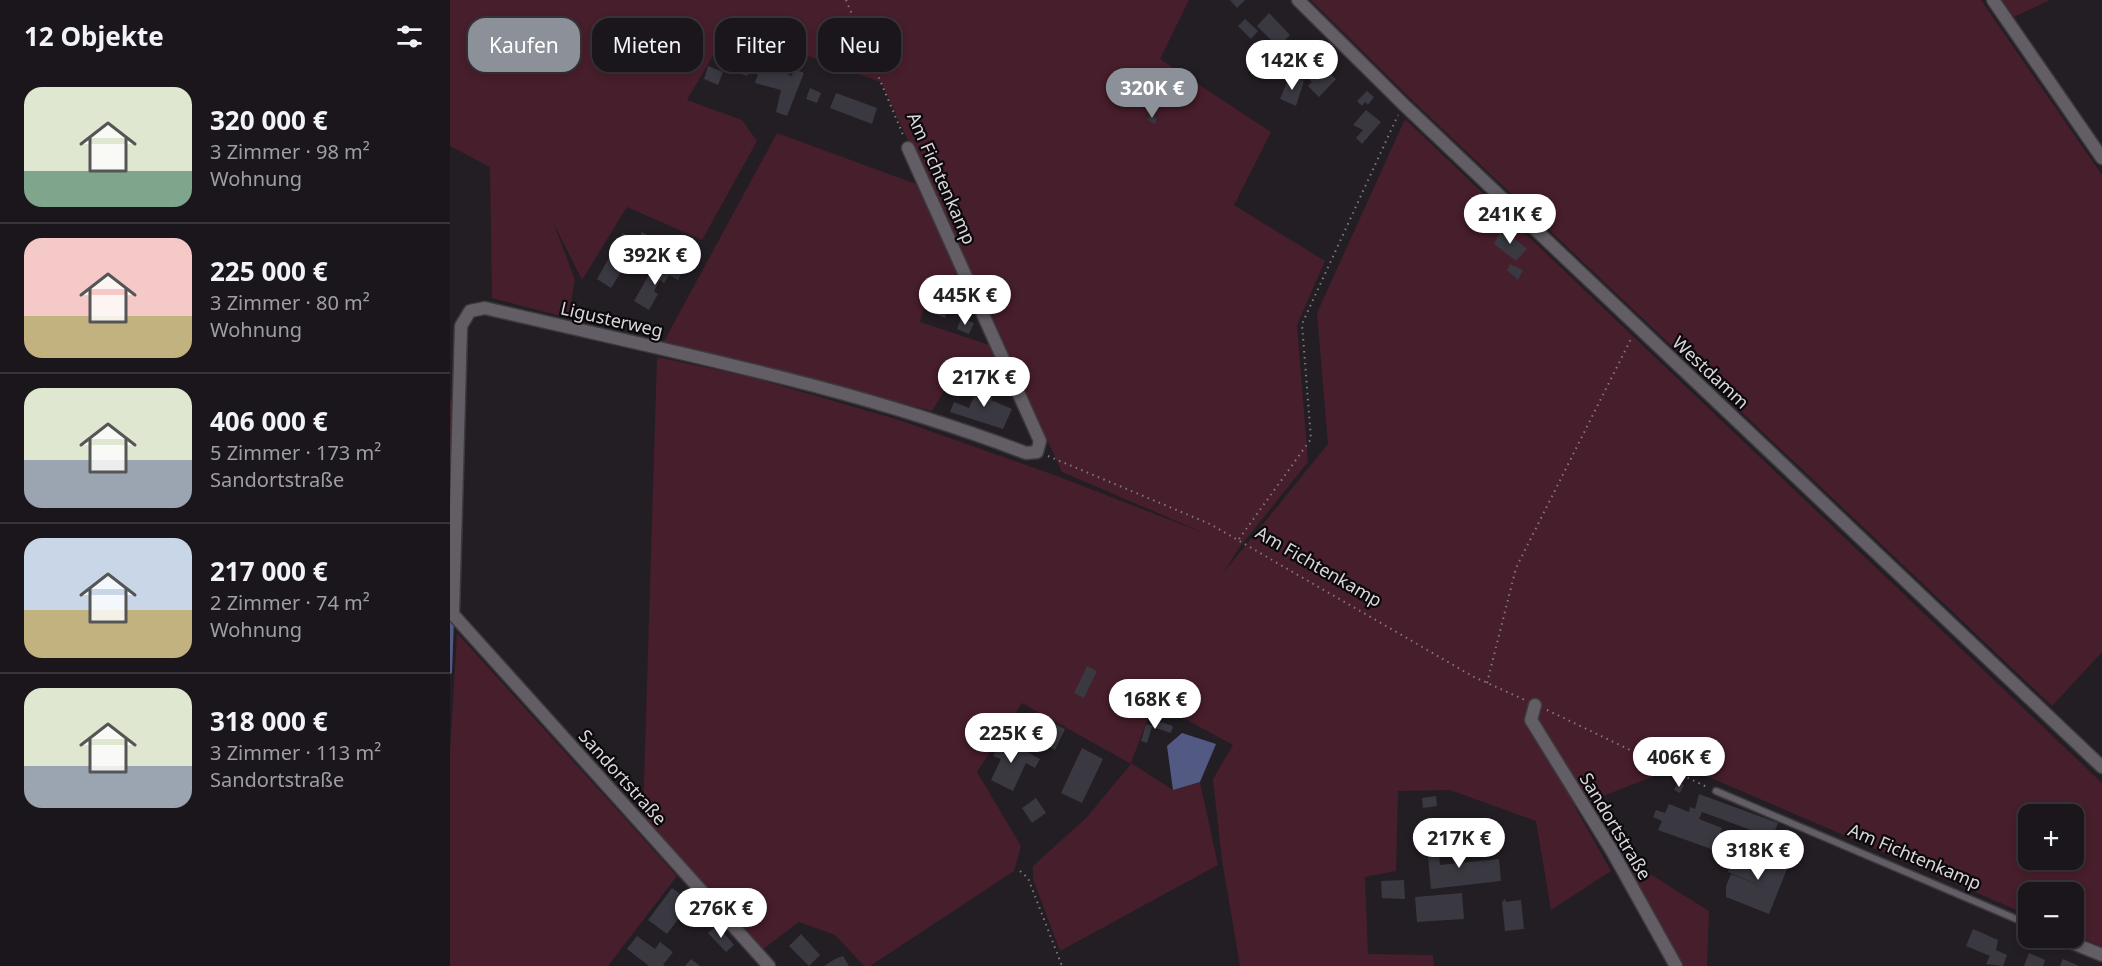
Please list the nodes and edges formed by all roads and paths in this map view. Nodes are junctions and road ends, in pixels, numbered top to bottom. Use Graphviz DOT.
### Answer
graph roads {
  1 [pos="846,0"];
  2 [pos="1298,0"];
  3 [pos="1993,0"];
  4 [pos="1403,104"];
  5 [pos="908,148"];
  6 [pos="2102,159"];
  7 [pos="1638,327"];
  8 [pos="1037,452"];
  9 [pos="1239,540"];
  10 [pos="451,612"];
  11 [pos="1488,683"];
  12 [pos="1535,705"];
  13 [pos="2102,767"];
  14 [pos="1716,791"];
  15 [pos="1020,871"];
  16 [pos="2018,920"];
  17 [pos="2083,948"];
  18 [pos="2102,956"];
  19 [pos="769,966"];
  20 [pos="1062,966"];
  21 [pos="1676,966"];
  1 -- 5 [label="path, Am Fichtenkamp"];
  2 -- 4 [label="street, Westdamm"];
  3 -- 6 [label="street"];
  4 -- 7 [label="street, Westdamm"];
  4 -- 9 [label="path"];
  5 -- 8 [label="street, Am Fichtenkamp"];
  7 -- 11 [label="path"];
  7 -- 13 [label="street, Westdamm"];
  8 -- 9 [label="path, Am Fichtenkamp"];
  8 -- 10 [label="street, Ligusterweg"];
  9 -- 11 [label="path, Am Fichtenkamp"];
  10 -- 19 [label="street, Sandortstraße"];
  11 -- 12 [label="path, Am Fichtenkamp"];
  12 -- 14 [label="path, Am Fichtenkamp"];
  12 -- 21 [label="street, Sandortstraße"];
  14 -- 16 [label="lane, Am Fichtenkamp"];
  15 -- 20 [label="path"];
  17 -- 18 [label="street"];
}
